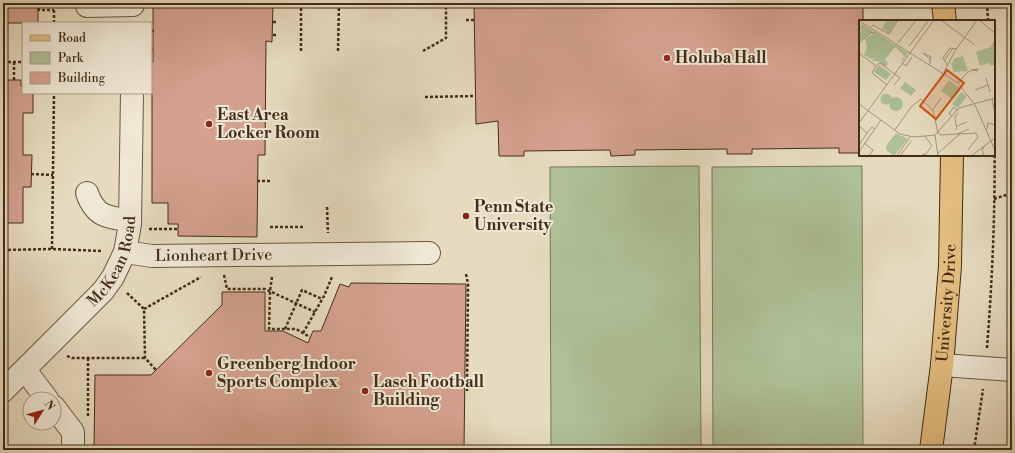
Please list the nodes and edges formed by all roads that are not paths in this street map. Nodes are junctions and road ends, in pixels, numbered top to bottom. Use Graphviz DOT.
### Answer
graph roads {
  1 [pos="943,3"];
  2 [pos="87,6"];
  3 [pos="133,10"];
  4 [pos="945,20"];
  5 [pos="132,94"];
  6 [pos="952,156"];
  7 [pos="86,193"];
  8 [pos="136,225"];
  9 [pos="125,252"];
  10 [pos="429,253"];
  11 [pos="942,365"];
  12 [pos="25,370"];
  13 [pos="1012,370"];
  14 [pos="3,391"];
  15 [pos="41,391"];
  16 [pos="62,422"];
  17 [pos="73,441"];
  18 [pos="931,450"];
  1 -- 4 [label="main road"];
  2 -- 3 [label="street"];
  5 -- 8 [label="street, McKean Road"];
  6 -- 11 [label="main road, University Drive"];
  7 -- 8 [label="street"];
  8 -- 9 [label="street, McKean Road"];
  9 -- 10 [label="street, Lionheart Drive"];
  9 -- 12 [label="street, McKean Road"];
  11 -- 13 [label="street"];
  11 -- 18 [label="main road, University Drive"];
  12 -- 14 [label="street, McKean Road"];
  12 -- 15 [label="street"];
  16 -- 17 [label="street"];
}
